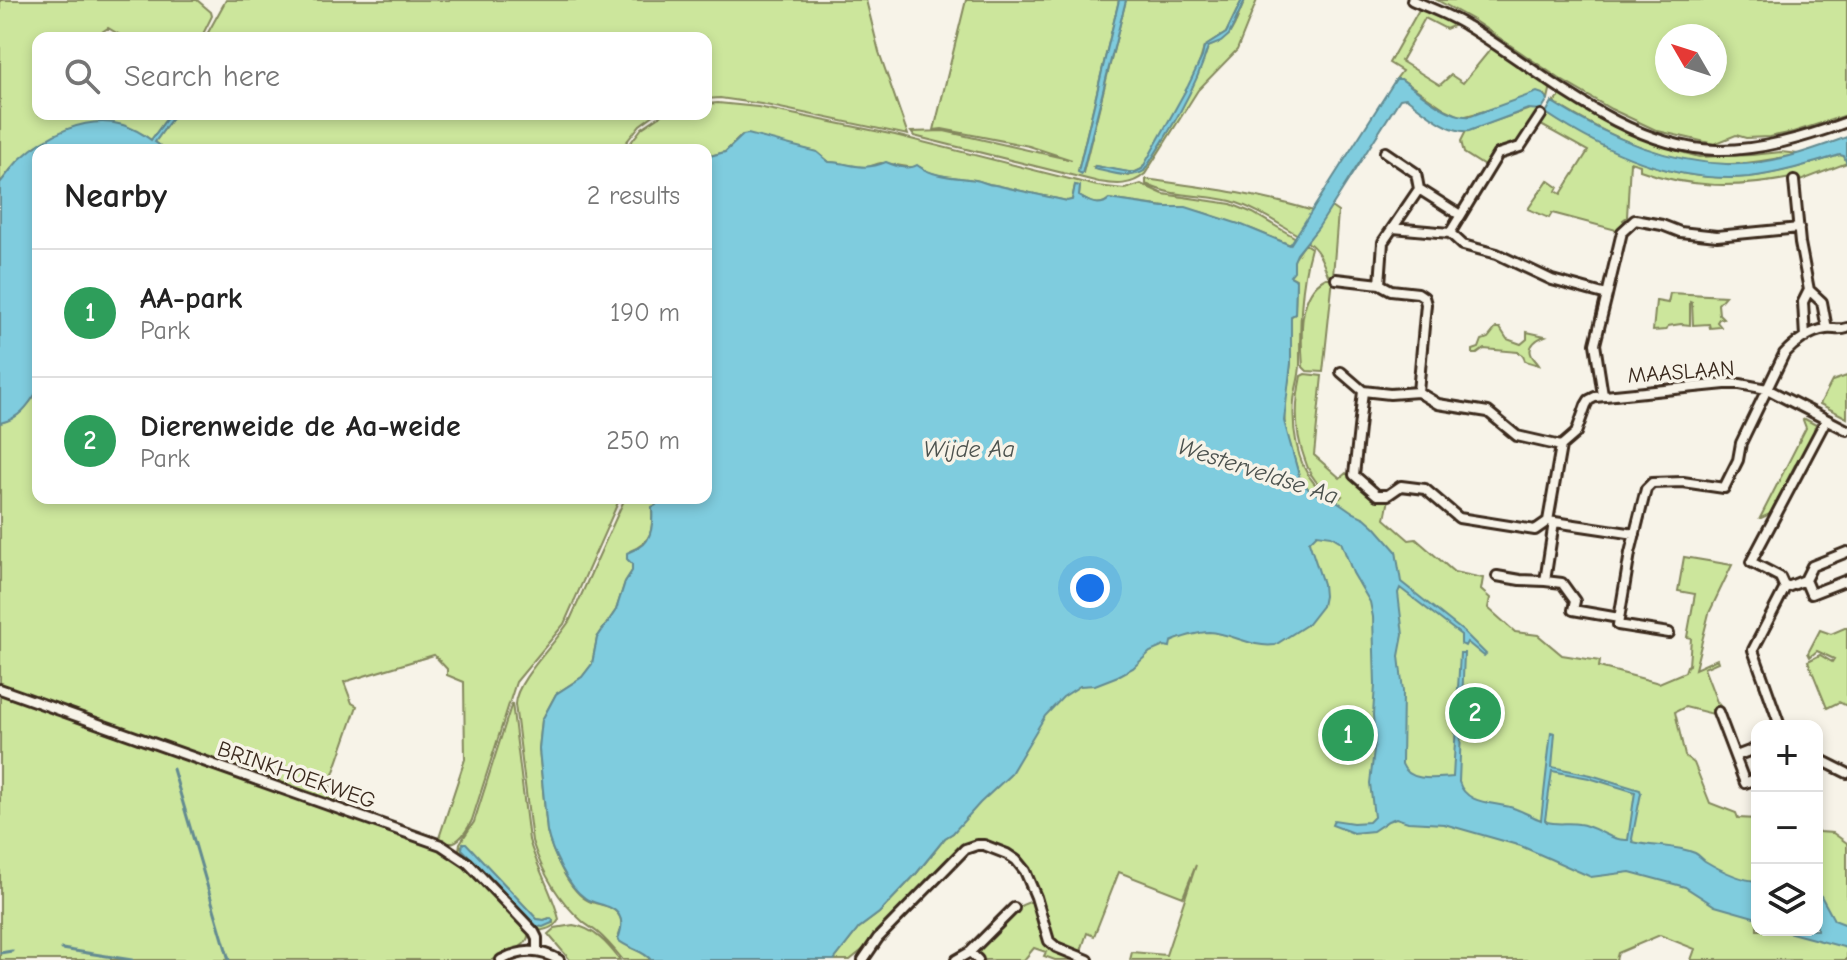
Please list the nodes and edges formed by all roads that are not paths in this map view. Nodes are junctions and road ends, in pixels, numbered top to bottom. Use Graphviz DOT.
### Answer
graph roads {
  1 [pos="1412,0"];
  2 [pos="1541,115"];
  3 [pos="1847,122"];
  4 [pos="1385,152"];
  5 [pos="1794,181"];
  6 [pos="1419,189"];
  7 [pos="1460,215"];
  8 [pos="1393,228"];
  9 [pos="1799,228"];
  10 [pos="1450,233"];
  11 [pos="1336,279"];
  12 [pos="1380,284"];
  13 [pos="1809,290"];
  14 [pos="1607,295"];
  15 [pos="1847,328"];
  16 [pos="1827,329"];
  17 [pos="1805,337"];
  18 [pos="1341,372"];
  19 [pos="1767,389"];
  20 [pos="1363,391"];
  21 [pos="1418,392"];
  22 [pos="1603,395"];
  23 [pos="1826,420"];
  24 [pos="1847,430"];
  25 [pos="1561,446"];
  26 [pos="1551,521"];
  27 [pos="1635,534"];
  28 [pos="1847,552"];
  29 [pos="1497,576"];
  30 [pos="1805,580"];
  31 [pos="1847,580"];
  32 [pos="1545,581"];
  33 [pos="1785,588"];
  34 [pos="1619,618"];
  35 [pos="1669,633"];
  36 [pos="0,689"];
  37 [pos="1718,712"];
  38 [pos="1778,720"];
  39 [pos="1751,750"];
  40 [pos="1736,756"];
  41 [pos="1823,761"];
  42 [pos="1847,773"];
  43 [pos="1751,780"];
  44 [pos="1014,908"];
  45 [pos="537,951"];
  46 [pos="970,952"];
  47 [pos="501,960"];
  48 [pos="559,960"];
  49 [pos="863,960"];
  50 [pos="956,960"];
  51 [pos="978,960"];
  52 [pos="1088,960"];
  1 -- 3 [label="street"];
  2 -- 7 [label="street"];
  4 -- 6 [label="street"];
  5 -- 9 [label="street"];
  6 -- 7 [label="street"];
  6 -- 8 [label="street"];
  7 -- 10 [label="street"];
  8 -- 10 [label="street"];
  8 -- 12 [label="street"];
  9 -- 13 [label="street"];
  9 -- 14 [label="street"];
  10 -- 14 [label="street"];
  11 -- 12 [label="street"];
  12 -- 21 [label="street"];
  13 -- 16 [label="street"];
  13 -- 17 [label="street"];
  14 -- 22 [label="street"];
  15 -- 16 [label="street"];
  16 -- 17 [label="street"];
  17 -- 19 [label="street"];
  18 -- 20 [label="street"];
  19 -- 22 [label="street, MAASLAAN"];
  19 -- 23 [label="street, MAASLAAN"];
  19 -- 27 [label="street"];
  20 -- 21 [label="street"];
  20 -- 26 [label="street"];
  21 -- 25 [label="street"];
  22 -- 25 [label="street"];
  23 -- 24 [label="street, MAASLAAN"];
  23 -- 33 [label="street"];
  25 -- 26 [label="street"];
  26 -- 27 [label="street"];
  26 -- 32 [label="street"];
  27 -- 34 [label="street"];
  28 -- 30 [label="street"];
  29 -- 32 [label="street"];
  30 -- 31 [label="street"];
  30 -- 33 [label="street"];
  32 -- 34 [label="street"];
  33 -- 38 [label="street"];
  34 -- 35 [label="street"];
  36 -- 45 [label="street, BRINKHOEKWEG"];
  37 -- 40 [label="street"];
  39 -- 40 [label="street"];
  40 -- 43 [label="street"];
  41 -- 42 [label="street"];
  44 -- 46 [label="street"];
  45 -- 47 [label="street"];
  45 -- 48 [label="street"];
  46 -- 50 [label="street"];
  46 -- 51 [label="street"];
  49 -- 52 [label="street"];
}
